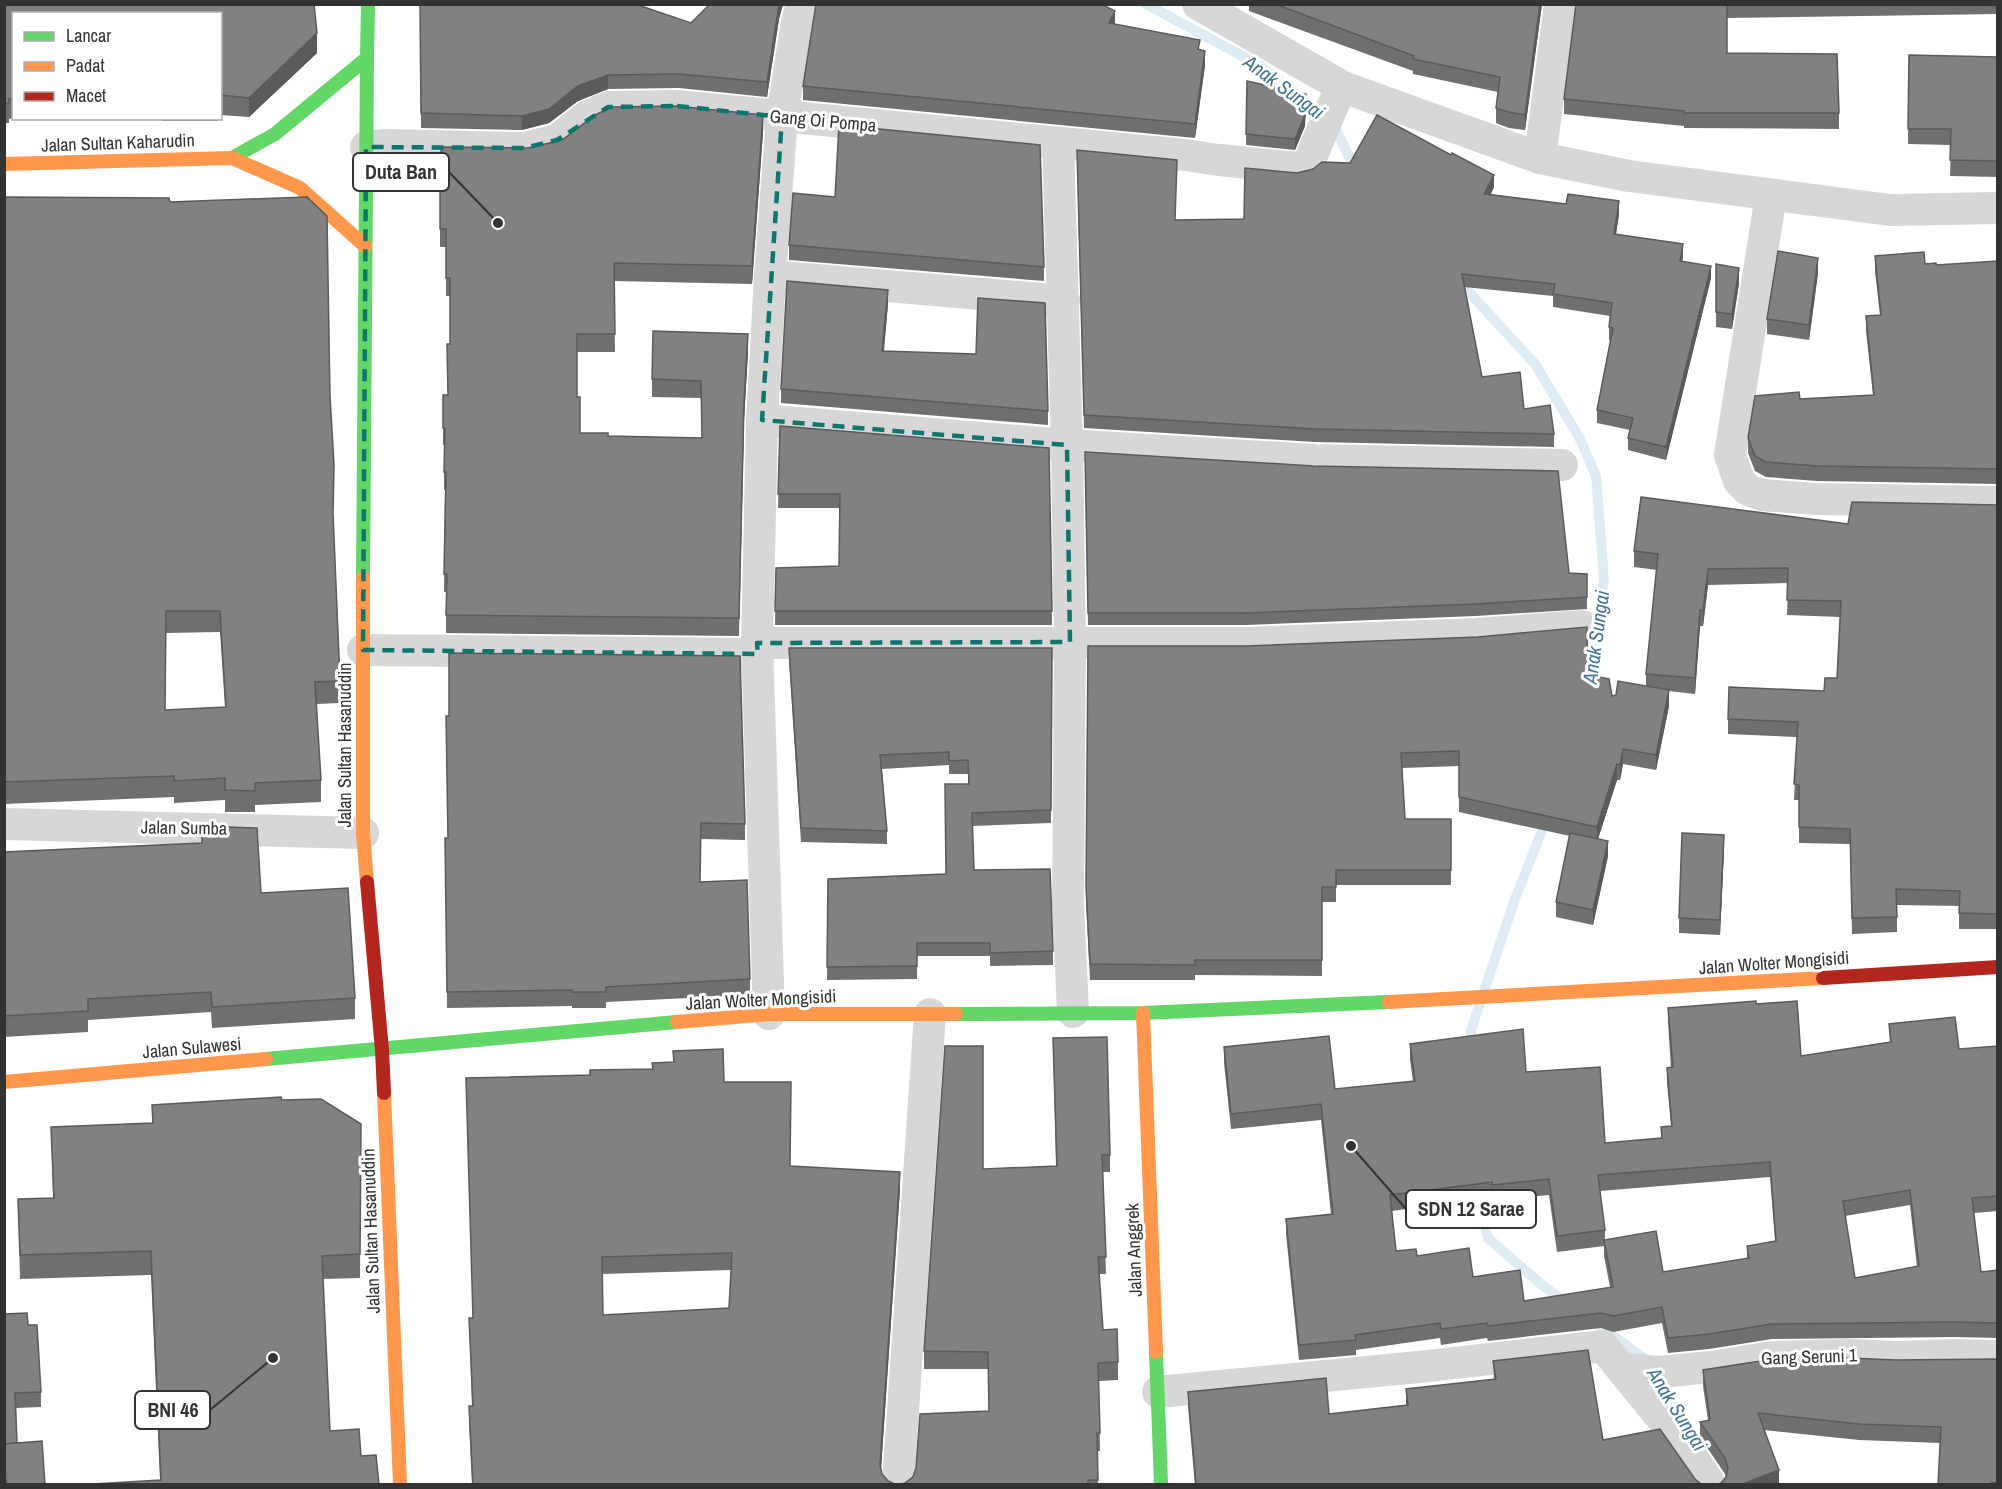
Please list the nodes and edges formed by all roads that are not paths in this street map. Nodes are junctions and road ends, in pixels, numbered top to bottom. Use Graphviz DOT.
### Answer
graph roads {
  1 [pos="368,4"];
  2 [pos="802,4"];
  3 [pos="1198,4"];
  4 [pos="1560,4"];
  5 [pos="367,58"];
  6 [pos="1333,108"];
  7 [pos="782,117"];
  8 [pos="1058,142"];
  9 [pos="366,147"];
  10 [pos="232,158"];
  11 [pos="1540,158"];
  12 [pos="4,164"];
  13 [pos="1771,195"];
  14 [pos="1998,208"];
  15 [pos="365,246"];
  16 [pos="770,276"];
  17 [pos="1064,301"];
  18 [pos="762,420"];
  19 [pos="1067,445"];
  20 [pos="1562,465"];
  21 [pos="1998,502"];
  22 [pos="1582,626"];
  23 [pos="1070,642"];
  24 [pos="757,649"];
  25 [pos="363,650"];
  26 [pos="4,824"];
  27 [pos="363,833"];
  28 [pos="1998,967"];
  29 [pos="1073,1012"];
  30 [pos="1143,1013"];
  31 [pos="769,1014"];
  32 [pos="930,1014"];
  33 [pos="382,1050"];
  34 [pos="4,1082"];
  35 [pos="1998,1356"];
  36 [pos="1622,1369"];
  37 [pos="1158,1392"];
  38 [pos="400,1485"];
  39 [pos="898,1485"];
  40 [pos="1161,1485"];
  41 [pos="1710,1485"];
  1 -- 5 [label="main road, Jalan Sultan Hasanuddin"];
  2 -- 7 [label="street"];
  3 -- 6 [label="street"];
  4 -- 11 [label="street"];
  5 -- 9 [label="main road, Jalan Sultan Hasanuddin"];
  5 -- 10 [label="main road, Jalan Sultan Kaharudin"];
  6 -- 8 [label="street, Gang Oi Pompa"];
  6 -- 11 [label="street"];
  7 -- 8 [label="street, Gang Oi Pompa"];
  7 -- 9 [label="street, Gang Oi Pompa"];
  7 -- 16 [label="street"];
  8 -- 17 [label="street"];
  9 -- 15 [label="main road, Jalan Sultan Hasanuddin"];
  10 -- 12 [label="main road, Jalan Sultan Kaharudin"];
  10 -- 15 [label="main road, Jalan Sultan Kaharudin"];
  11 -- 13 [label="street"];
  13 -- 14 [label="street"];
  13 -- 21 [label="street"];
  15 -- 25 [label="main road, Jalan Sultan Hasanuddin"];
  16 -- 17 [label="street"];
  16 -- 18 [label="street"];
  17 -- 19 [label="street"];
  18 -- 19 [label="street"];
  18 -- 24 [label="street"];
  19 -- 20 [label="street"];
  19 -- 23 [label="street"];
  22 -- 23 [label="street"];
  23 -- 24 [label="street"];
  23 -- 29 [label="street"];
  24 -- 25 [label="street"];
  24 -- 31 [label="street"];
  25 -- 27 [label="main road, Jalan Sultan Hasanuddin"];
  26 -- 27 [label="street, Jalan Sumba"];
  27 -- 33 [label="main road, Jalan Sultan Hasanuddin"];
  28 -- 30 [label="main road, Jalan Wolter Mongisidi"];
  29 -- 30 [label="main road, Jalan Wolter Mongisidi"];
  29 -- 32 [label="main road, Jalan Wolter Mongisidi"];
  30 -- 37 [label="main road, Jalan Anggrek"];
  31 -- 32 [label="main road, Jalan Wolter Mongisidi"];
  31 -- 33 [label="main road, Jalan Wolter Mongisidi"];
  32 -- 39 [label="street"];
  33 -- 34 [label="main road, Jalan Sulawesi"];
  33 -- 38 [label="main road, Jalan Sultan Hasanuddin"];
  35 -- 36 [label="street, Gang Seruni 1"];
  36 -- 37 [label="street"];
  36 -- 41 [label="street"];
  37 -- 40 [label="main road, Jalan Anggrek"];
}
